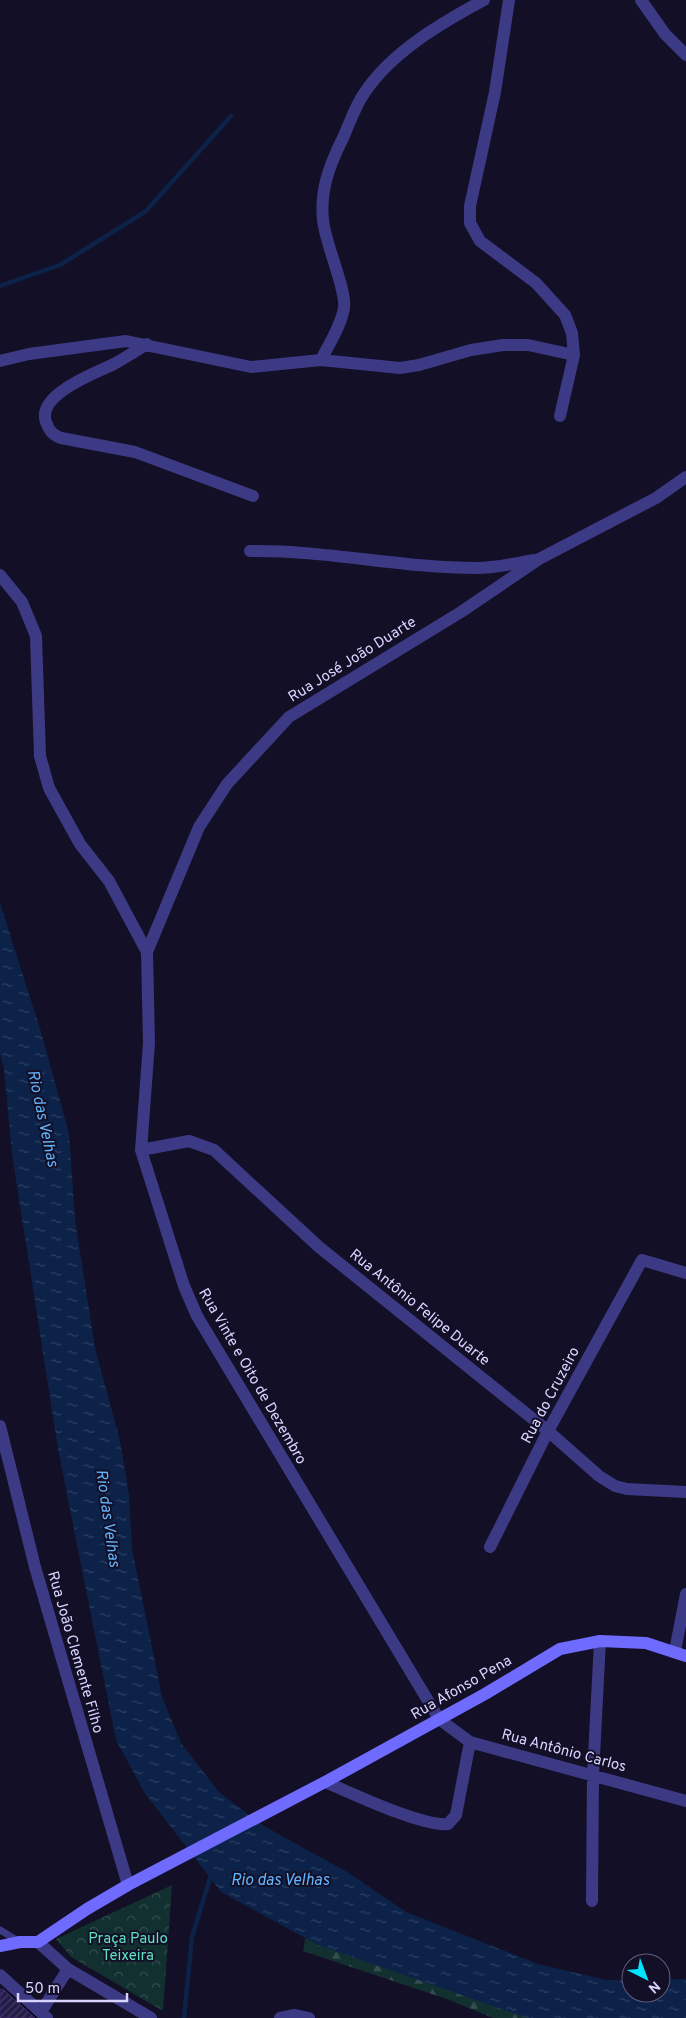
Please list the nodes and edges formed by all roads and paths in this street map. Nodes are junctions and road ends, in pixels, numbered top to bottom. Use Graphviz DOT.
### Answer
graph roads {
  1 [pos="484,0"];
  2 [pos="509,0"];
  3 [pos="640,0"];
  4 [pos="686,55"];
  5 [pos="147,344"];
  6 [pos="574,355"];
  7 [pos="321,360"];
  8 [pos="0,361"];
  9 [pos="560,416"];
  10 [pos="686,477"];
  11 [pos="253,496"];
  12 [pos="250,551"];
  13 [pos="539,559"];
  14 [pos="0,575"];
  15 [pos="147,952"];
  16 [pos="141,1150"];
  17 [pos="686,1273"];
  18 [pos="0,1426"];
  19 [pos="548,1431"];
  20 [pos="686,1492"];
  21 [pos="490,1547"];
  22 [pos="686,1594"];
  23 [pos="600,1641"];
  24 [pos="681,1654"];
  25 [pos="439,1719"];
  26 [pos="470,1742"];
  27 [pos="593,1774"];
  28 [pos="325,1782"];
  29 [pos="686,1801"];
  30 [pos="128,1885"];
  31 [pos="592,1901"];
  32 [pos="0,1930"];
  33 [pos="20,1942"];
  34 [pos="38,1942"];
  35 [pos="0,1946"];
  36 [pos="68,1969"];
  37 [pos="0,1975"];
  38 [pos="44,2015"];
  39 [pos="151,2018"];
  40 [pos="280,2018"];
  41 [pos="309,2018"];
  1 -- 7 [label="street"];
  2 -- 6 [label="street"];
  3 -- 4 [label="street"];
  5 -- 7 [label="street"];
  5 -- 8 [label="street"];
  5 -- 11 [label="street"];
  6 -- 7 [label="street"];
  6 -- 9 [label="street"];
  10 -- 13 [label="street, Rua José João Duarte"];
  12 -- 13 [label="street, Rua José João Duarte"];
  13 -- 15 [label="street, Rua José João Duarte"];
  14 -- 15 [label="street, Rua Vinte e Oito de Dezembro"];
  15 -- 16 [label="street, Rua Vinte e Oito de Dezembro"];
  16 -- 19 [label="street, Rua Antônio Felipe Duarte"];
  16 -- 25 [label="street, Rua Vinte e Oito de Dezembro"];
  17 -- 19 [label="street, Rua do Cruzeiro"];
  18 -- 30 [label="street, Rua João Clemente Filho"];
  19 -- 20 [label="street, Rua Antônio Felipe Duarte"];
  19 -- 21 [label="street, Rua do Cruzeiro"];
  22 -- 24 [label="street"];
  23 -- 24 [label="main road, Rua Afonso Pena"];
  23 -- 25 [label="main road, Rua Afonso Pena"];
  23 -- 27 [label="street"];
  25 -- 26 [label="street, Rua Antônio Carlos"];
  25 -- 28 [label="main road, Rua Afonso Pena"];
  26 -- 27 [label="street, Rua Antônio Carlos"];
  26 -- 28 [label="street"];
  27 -- 29 [label="street, Rua Antônio Carlos"];
  27 -- 31 [label="street"];
  28 -- 30 [label="main road, Rua Afonso Pena"];
  30 -- 34 [label="main road, Rua Afonso Pena"];
  32 -- 33 [label="lane"];
  33 -- 34 [label="main road"];
  33 -- 35 [label="main road"];
  34 -- 36 [label="street"];
  36 -- 38 [label="street"];
  36 -- 39 [label="street"];
  37 -- 38 [label="street"];
  40 -- 41 [label="street"];
}
